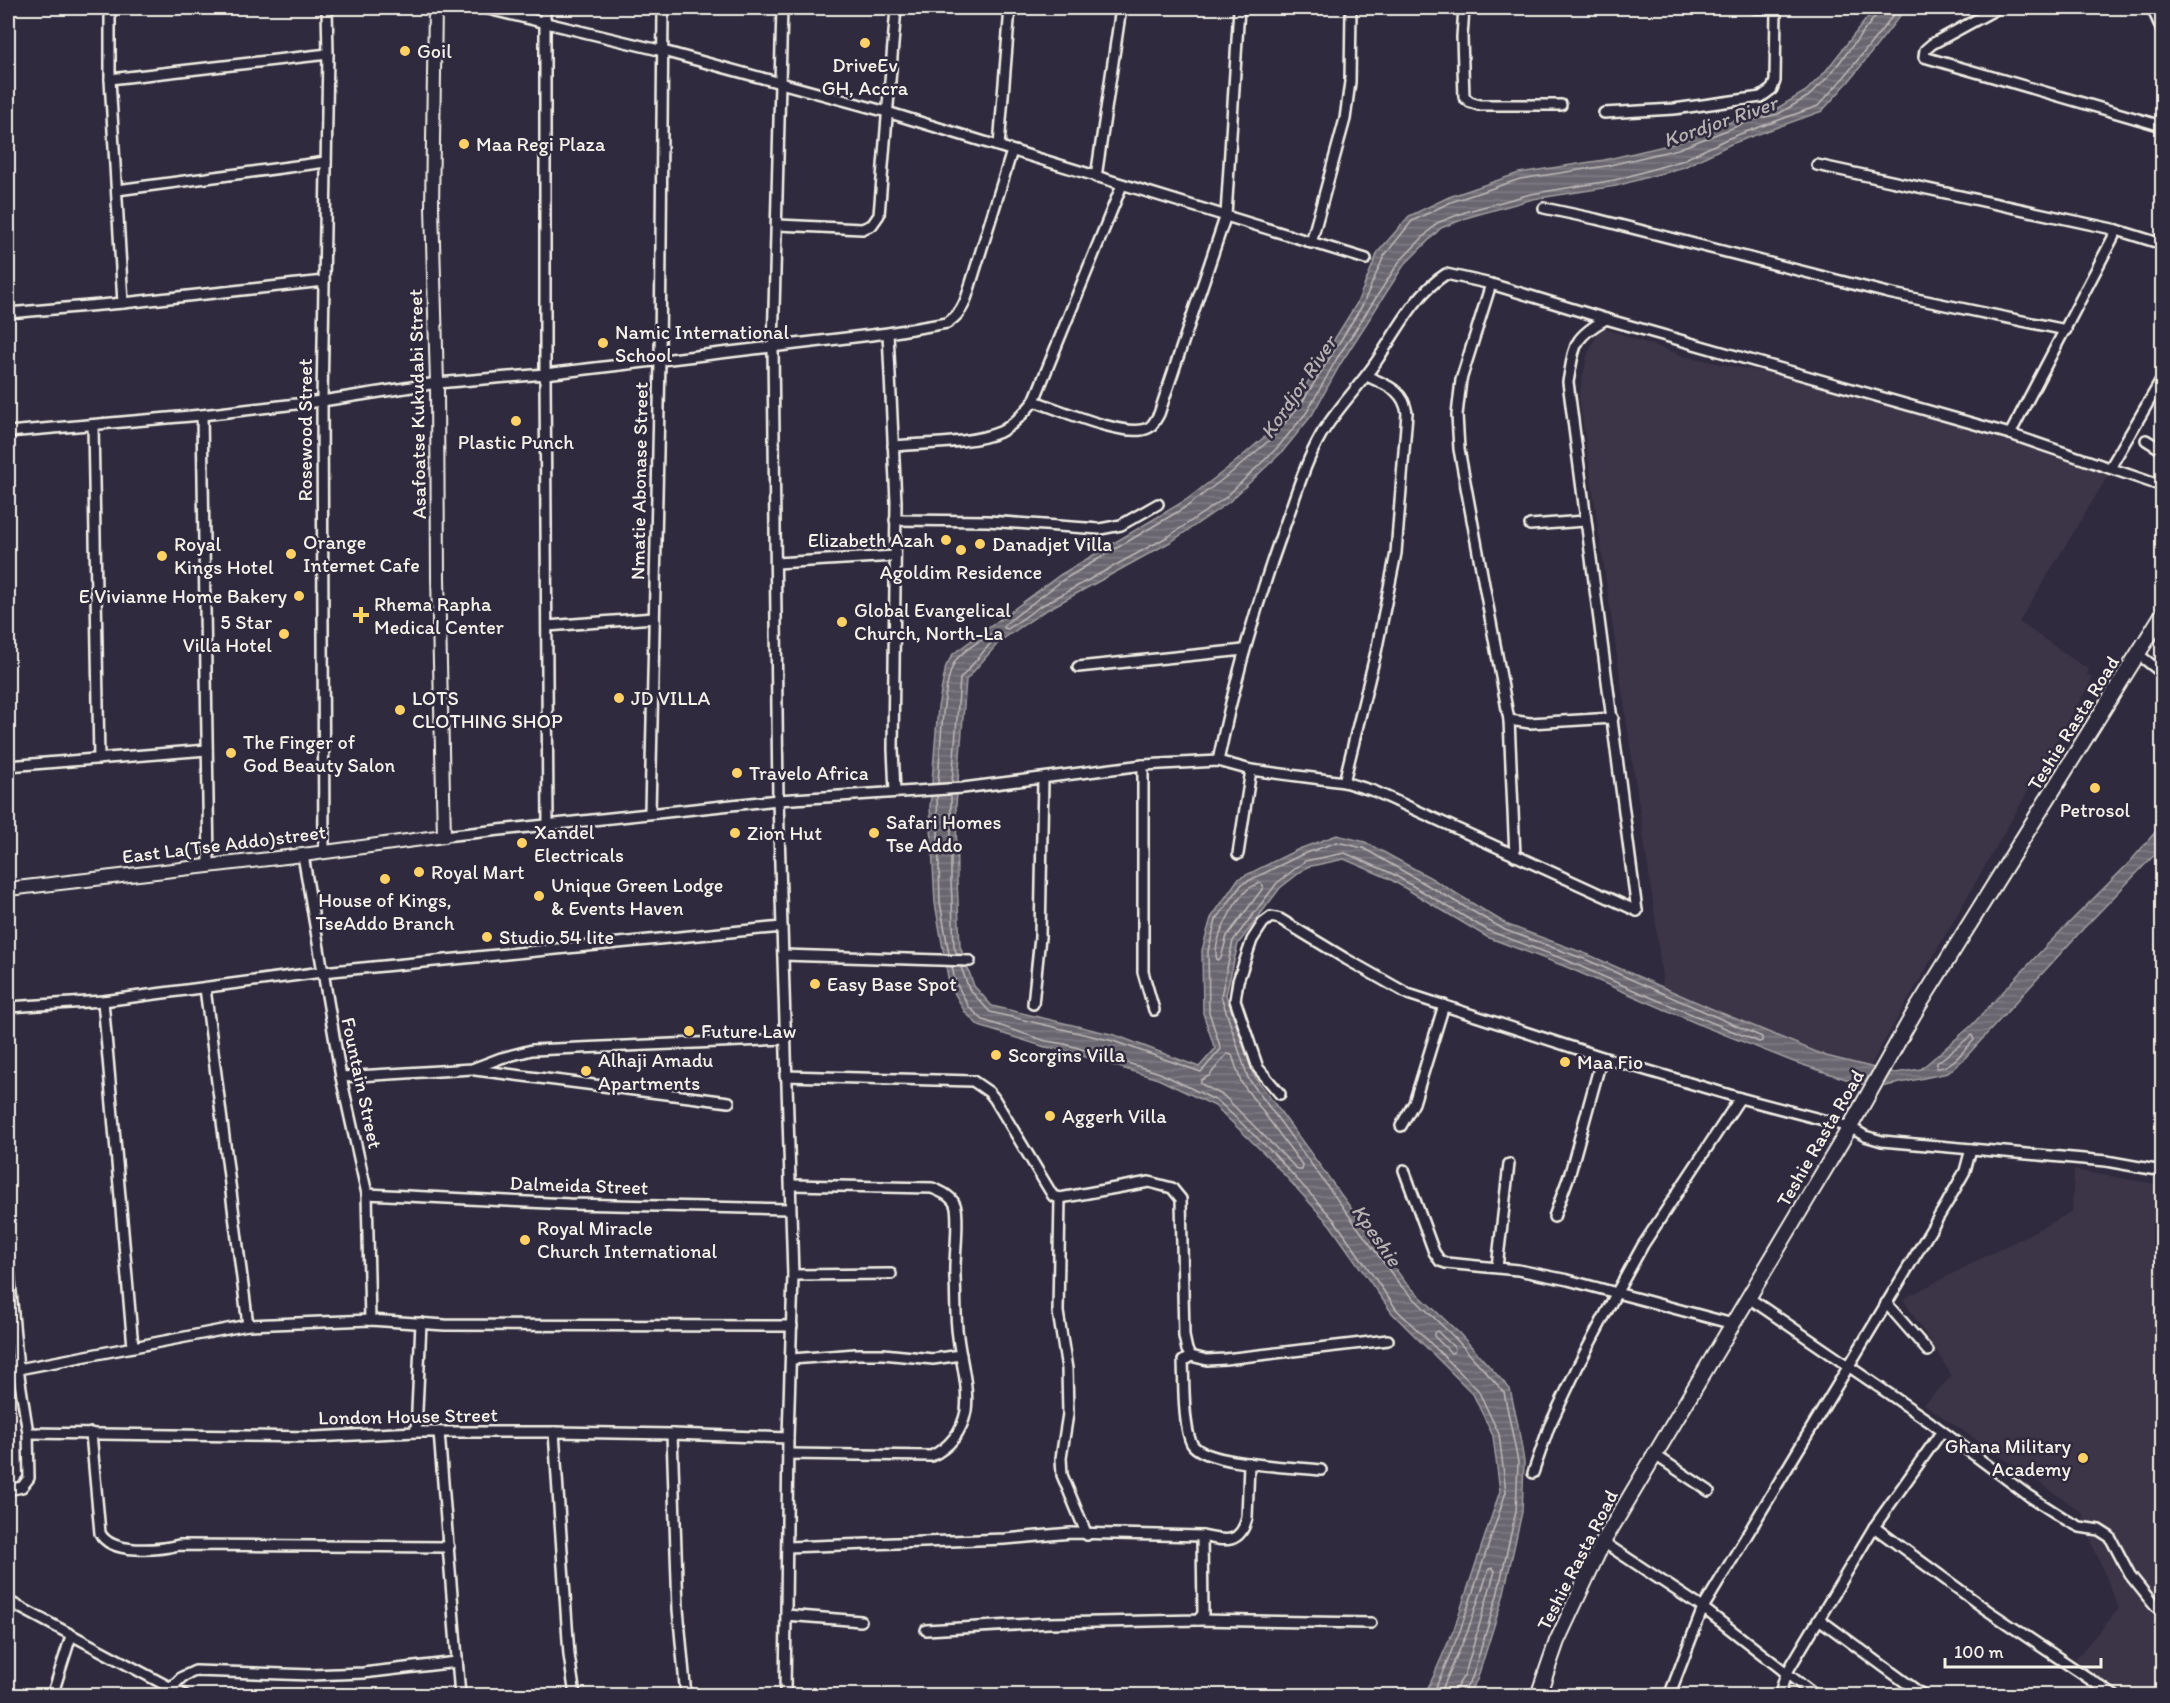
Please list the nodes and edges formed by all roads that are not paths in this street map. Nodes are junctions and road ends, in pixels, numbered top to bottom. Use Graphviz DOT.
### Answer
graph roads {
  1 [pos="110,8"];
  2 [pos="327,8"];
  3 [pos="435,8"];
  4 [pos="484,8"];
  5 [pos="545,8"];
  6 [pos="663,8"];
  7 [pos="782,8"];
  8 [pos="896,8"];
  9 [pos="1010,8"];
  10 [pos="1121,8"];
  11 [pos="1239,8"];
  12 [pos="1351,8"];
  13 [pos="1464,8"];
  14 [pos="1755,8"];
  15 [pos="1776,8"];
  16 [pos="1998,8"];
  17 [pos="2152,8"];
  18 [pos="545,22"];
  19 [pos="2163,30"];
  20 [pos="663,51"];
  21 [pos="328,54"];
  22 [pos="110,79"];
  23 [pos="779,83"];
  24 [pos="1561,105"];
  25 [pos="887,112"];
  26 [pos="1604,113"];
  27 [pos="2163,126"];
  28 [pos="999,146"];
  29 [pos="1012,151"];
  30 [pos="326,162"];
  31 [pos="1817,165"];
  32 [pos="1096,177"];
  33 [pos="1122,185"];
  34 [pos="117,190"];
  35 [pos="1544,208"];
  36 [pos="1226,215"];
  37 [pos="778,225"];
  38 [pos="2117,230"];
  39 [pos="1311,243"];
  40 [pos="2163,244"];
  41 [pos="1366,259"];
  42 [pos="324,281"];
  43 [pos="1491,284"];
  44 [pos="123,303"];
  45 [pos="8,313"];
  46 [pos="1606,320"];
  47 [pos="2066,330"];
  48 [pos="888,333"];
  49 [pos="773,347"];
  50 [pos="660,361"];
  51 [pos="545,374"];
  52 [pos="1366,376"];
  53 [pos="2163,379"];
  54 [pos="437,383"];
  55 [pos="322,401"];
  56 [pos="1034,401"];
  57 [pos="202,415"];
  58 [pos="93,424"];
  59 [pos="8,432"];
  60 [pos="2010,434"];
  61 [pos="2146,440"];
  62 [pos="893,446"];
  63 [pos="2163,450"];
  64 [pos="2110,468"];
  65 [pos="2163,486"];
  66 [pos="1158,504"];
  67 [pos="896,520"];
  68 [pos="1585,521"];
  69 [pos="1530,525"];
  70 [pos="895,556"];
  71 [pos="776,563"];
  72 [pos="2163,615"];
  73 [pos="654,618"];
  74 [pos="547,626"];
  75 [pos="1244,650"];
  76 [pos="2138,654"];
  77 [pos="1078,667"];
  78 [pos="2163,673"];
  79 [pos="1613,718"];
  80 [pos="1509,720"];
  81 [pos="207,750"];
  82 [pos="99,759"];
  83 [pos="1218,761"];
  84 [pos="1143,765"];
  85 [pos="8,766"];
  86 [pos="1251,770"];
  87 [pos="1043,779"];
  88 [pos="1344,782"];
  89 [pos="895,792"];
  90 [pos="778,800"];
  91 [pos="650,812"];
  92 [pos="548,825"];
  93 [pos="444,836"];
  94 [pos="324,852"];
  95 [pos="1238,854"];
  96 [pos="303,855"];
  97 [pos="1515,856"];
  98 [pos="209,864"];
  99 [pos="8,890"];
  100 [pos="782,927"];
  101 [pos="783,955"];
  102 [pos="970,961"];
  103 [pos="322,972"];
  104 [pos="204,988"];
  105 [pos="103,1000"];
  106 [pos="1033,1004"];
  107 [pos="1444,1005"];
  108 [pos="8,1007"];
  109 [pos="1154,1010"];
  110 [pos="786,1039"];
  111 [pos="1602,1057"];
  112 [pos="472,1069"];
  113 [pos="785,1076"];
  114 [pos="341,1077"];
  115 [pos="1280,1094"];
  116 [pos="1740,1098"];
  117 [pos="729,1102"];
  118 [pos="1401,1126"];
  119 [pos="1850,1127"];
  120 [pos="1971,1149"];
  121 [pos="1509,1164"];
  122 [pos="1404,1170"];
  123 [pos="2163,1171"];
  124 [pos="791,1185"];
  125 [pos="367,1194"];
  126 [pos="1060,1198"];
  127 [pos="790,1209"];
  128 [pos="1554,1217"];
  129 [pos="8,1259"];
  130 [pos="1497,1267"];
  131 [pos="891,1274"];
  132 [pos="793,1275"];
  133 [pos="1617,1292"];
  134 [pos="1749,1298"];
  135 [pos="1886,1303"];
  136 [pos="370,1320"];
  137 [pos="421,1323"];
  138 [pos="1733,1324"];
  139 [pos="248,1325"];
  140 [pos="792,1326"];
  141 [pos="1388,1340"];
  142 [pos="133,1347"];
  143 [pos="1928,1351"];
  144 [pos="961,1355"];
  145 [pos="1191,1356"];
  146 [pos="792,1359"];
  147 [pos="1850,1366"];
  148 [pos="18,1369"];
  149 [pos="8,1371"];
  150 [pos="1942,1431"];
  151 [pos="91,1432"];
  152 [pos="416,1432"];
  153 [pos="439,1432"];
  154 [pos="554,1432"];
  155 [pos="28,1433"];
  156 [pos="672,1434"];
  157 [pos="788,1438"];
  158 [pos="788,1454"];
  159 [pos="1654,1455"];
  160 [pos="1249,1463"];
  161 [pos="1322,1470"];
  162 [pos="1533,1473"];
  163 [pos="8,1490"];
  164 [pos="1709,1491"];
  165 [pos="1874,1527"];
  166 [pos="1087,1535"];
  167 [pos="1202,1536"];
  168 [pos="1603,1542"];
  169 [pos="449,1547"];
  170 [pos="787,1547"];
  171 [pos="8,1601"];
  172 [pos="1702,1608"];
  173 [pos="2163,1611"];
  174 [pos="786,1615"];
  175 [pos="1819,1618"];
  176 [pos="1198,1620"];
  177 [pos="861,1622"];
  178 [pos="1371,1623"];
  179 [pos="926,1630"];
  180 [pos="71,1636"];
  181 [pos="457,1662"];
  182 [pos="1786,1674"];
  183 [pos="171,1692"];
  184 [pos="52,1695"];
  185 [pos="186,1695"];
  186 [pos="460,1695"];
  187 [pos="575,1695"];
  188 [pos="686,1695"];
  189 [pos="785,1695"];
  190 [pos="1538,1695"];
  191 [pos="1669,1695"];
  192 [pos="1779,1695"];
  193 [pos="1816,1695"];
  194 [pos="1924,1695"];
  195 [pos="2115,1695"];
  1 -- 22 [label="street"];
  2 -- 21 [label="street, Rosewood Street"];
  3 -- 54 [label="street, Asafoatse Kukudabi Street"];
  4 -- 18 [label="street"];
  5 -- 18 [label="street"];
  6 -- 20 [label="street, Nmatie Abonase Street"];
  7 -- 23 [label="street"];
  8 -- 25 [label="street"];
  9 -- 28 [label="street"];
  10 -- 32 [label="street"];
  11 -- 36 [label="street"];
  12 -- 39 [label="street"];
  13 -- 24 [label="street"];
  14 -- 15 [label="street"];
  15 -- 26 [label="street"];
  16 -- 27 [label="street"];
  17 -- 19 [label="street"];
  18 -- 20 [label="street"];
  18 -- 51 [label="street"];
  20 -- 23 [label="street"];
  20 -- 50 [label="street, Nmatie Abonase Street"];
  21 -- 22 [label="street"];
  21 -- 30 [label="street, Rosewood Street"];
  22 -- 34 [label="street"];
  23 -- 25 [label="street"];
  23 -- 37 [label="street"];
  25 -- 28 [label="street"];
  25 -- 37 [label="street"];
  28 -- 29 [label="street"];
  29 -- 32 [label="street"];
  29 -- 48 [label="street"];
  30 -- 34 [label="street"];
  30 -- 42 [label="street, Rosewood Street"];
  31 -- 38 [label="street"];
  32 -- 33 [label="street"];
  33 -- 36 [label="street"];
  33 -- 56 [label="street"];
  34 -- 44 [label="street"];
  35 -- 47 [label="street"];
  36 -- 39 [label="street"];
  36 -- 56 [label="street"];
  37 -- 49 [label="street"];
  38 -- 40 [label="street"];
  38 -- 47 [label="street"];
  39 -- 41 [label="street"];
  42 -- 44 [label="street"];
  42 -- 55 [label="street, Rosewood Street"];
  43 -- 46 [label="street"];
  43 -- 52 [label="street"];
  43 -- 80 [label="street"];
  44 -- 45 [label="street"];
  46 -- 60 [label="street"];
  46 -- 68 [label="street"];
  47 -- 60 [label="street"];
  48 -- 49 [label="street"];
  48 -- 62 [label="street"];
  49 -- 50 [label="street"];
  49 -- 71 [label="street"];
  50 -- 51 [label="street"];
  50 -- 73 [label="street, Nmatie Abonase Street"];
  51 -- 54 [label="street"];
  51 -- 74 [label="street"];
  52 -- 75 [label="street"];
  52 -- 88 [label="street"];
  53 -- 64 [label="street"];
  54 -- 55 [label="street"];
  54 -- 93 [label="street, Asafoatse Kukudabi Street"];
  55 -- 57 [label="street"];
  55 -- 94 [label="street, Rosewood Street"];
  56 -- 62 [label="street"];
  57 -- 58 [label="street"];
  57 -- 81 [label="street"];
  58 -- 59 [label="street"];
  58 -- 82 [label="street"];
  60 -- 64 [label="street"];
  61 -- 63 [label="street"];
  62 -- 67 [label="street"];
  64 -- 65 [label="street"];
  66 -- 67 [label="street"];
  67 -- 70 [label="street"];
  68 -- 69 [label="street"];
  68 -- 79 [label="street"];
  70 -- 71 [label="street"];
  70 -- 89 [label="street"];
  71 -- 90 [label="street"];
  72 -- 76 [label="main road, Teshie Rasta Road"];
  73 -- 74 [label="street"];
  73 -- 91 [label="street, Nmatie Abonase Street"];
  74 -- 92 [label="street"];
  75 -- 77 [label="street"];
  75 -- 83 [label="street"];
  76 -- 78 [label="street"];
  76 -- 119 [label="main road, Teshie Rasta Road"];
  79 -- 80 [label="street"];
  79 -- 97 [label="street"];
  80 -- 97 [label="street"];
  81 -- 82 [label="street"];
  81 -- 98 [label="street"];
  82 -- 85 [label="street"];
  83 -- 84 [label="street"];
  83 -- 86 [label="street"];
  84 -- 87 [label="street"];
  84 -- 109 [label="street"];
  86 -- 88 [label="street"];
  86 -- 95 [label="street"];
  87 -- 89 [label="street"];
  87 -- 106 [label="street"];
  88 -- 97 [label="street"];
  89 -- 90 [label="street"];
  90 -- 91 [label="street"];
  90 -- 100 [label="street"];
  91 -- 92 [label="street"];
  92 -- 93 [label="street"];
  93 -- 94 [label="street, East La(Tse Addo)street"];
  94 -- 96 [label="street, East La(Tse Addo)street"];
  96 -- 98 [label="street, East La(Tse Addo)street"];
  96 -- 103 [label="street, Fountain Street"];
  98 -- 99 [label="street, East La(Tse Addo)street"];
  100 -- 101 [label="street"];
  100 -- 103 [label="street"];
  101 -- 102 [label="street"];
  101 -- 110 [label="street"];
  103 -- 104 [label="street"];
  103 -- 114 [label="street, Fountain Street"];
  104 -- 105 [label="street"];
  104 -- 139 [label="street"];
  105 -- 108 [label="street"];
  105 -- 142 [label="street"];
  107 -- 111 [label="street"];
  107 -- 115 [label="street"];
  107 -- 118 [label="street"];
  110 -- 112 [label="street"];
  110 -- 113 [label="street"];
  111 -- 116 [label="street"];
  111 -- 128 [label="street"];
  112 -- 114 [label="street"];
  112 -- 117 [label="street"];
  113 -- 124 [label="street"];
  113 -- 126 [label="street"];
  114 -- 125 [label="street, Fountain Street"];
  116 -- 119 [label="street"];
  116 -- 133 [label="street"];
  119 -- 120 [label="street"];
  119 -- 134 [label="main road, Teshie Rasta Road"];
  120 -- 123 [label="street"];
  120 -- 135 [label="street"];
  121 -- 130 [label="street"];
  122 -- 130 [label="street"];
  124 -- 127 [label="street"];
  124 -- 144 [label="street"];
  125 -- 127 [label="street, Dalmeida Street"];
  125 -- 136 [label="street, Fountain Street"];
  126 -- 145 [label="street"];
  126 -- 166 [label="street"];
  127 -- 132 [label="street"];
  129 -- 148 [label="street"];
  130 -- 133 [label="street"];
  131 -- 132 [label="street"];
  132 -- 140 [label="street"];
  133 -- 138 [label="street"];
  133 -- 162 [label="street"];
  134 -- 138 [label="main road, Teshie Rasta Road"];
  134 -- 147 [label="street"];
  135 -- 143 [label="street"];
  135 -- 147 [label="street"];
  136 -- 137 [label="street"];
  136 -- 139 [label="street"];
  137 -- 140 [label="street"];
  137 -- 152 [label="street"];
  138 -- 159 [label="main road, Teshie Rasta Road"];
  139 -- 142 [label="street"];
  140 -- 146 [label="street"];
  141 -- 145 [label="street"];
  142 -- 148 [label="street"];
  144 -- 146 [label="street"];
  144 -- 158 [label="street"];
  145 -- 160 [label="street"];
  146 -- 157 [label="street"];
  147 -- 150 [label="street"];
  147 -- 172 [label="street"];
  148 -- 149 [label="street"];
  148 -- 155 [label="street"];
  150 -- 165 [label="street"];
  150 -- 173 [label="street"];
  151 -- 152 [label="street, London House Street"];
  151 -- 155 [label="street, London House Street"];
  151 -- 169 [label="street"];
  152 -- 153 [label="street, London House Street"];
  153 -- 154 [label="street, London House Street"];
  153 -- 169 [label="street"];
  154 -- 156 [label="street, London House Street"];
  154 -- 187 [label="street"];
  155 -- 163 [label="street"];
  156 -- 157 [label="street, London House Street"];
  156 -- 188 [label="street"];
  157 -- 158 [label="street"];
  158 -- 170 [label="street"];
  159 -- 164 [label="street"];
  159 -- 168 [label="main road, Teshie Rasta Road"];
  160 -- 161 [label="street"];
  160 -- 167 [label="street"];
  165 -- 175 [label="street"];
  165 -- 195 [label="street"];
  166 -- 167 [label="street"];
  166 -- 170 [label="street"];
  167 -- 176 [label="street"];
  168 -- 172 [label="street"];
  168 -- 190 [label="main road, Teshie Rasta Road"];
  169 -- 181 [label="street"];
  170 -- 174 [label="street"];
  171 -- 180 [label="street"];
  172 -- 182 [label="street"];
  172 -- 191 [label="street"];
  174 -- 177 [label="street"];
  174 -- 189 [label="street"];
  175 -- 182 [label="street"];
  175 -- 194 [label="street"];
  176 -- 178 [label="street"];
  176 -- 179 [label="street"];
  180 -- 183 [label="street"];
  180 -- 184 [label="street"];
  181 -- 183 [label="street"];
  181 -- 186 [label="street"];
  182 -- 192 [label="street"];
  182 -- 193 [label="street"];
  183 -- 185 [label="street"];
}
